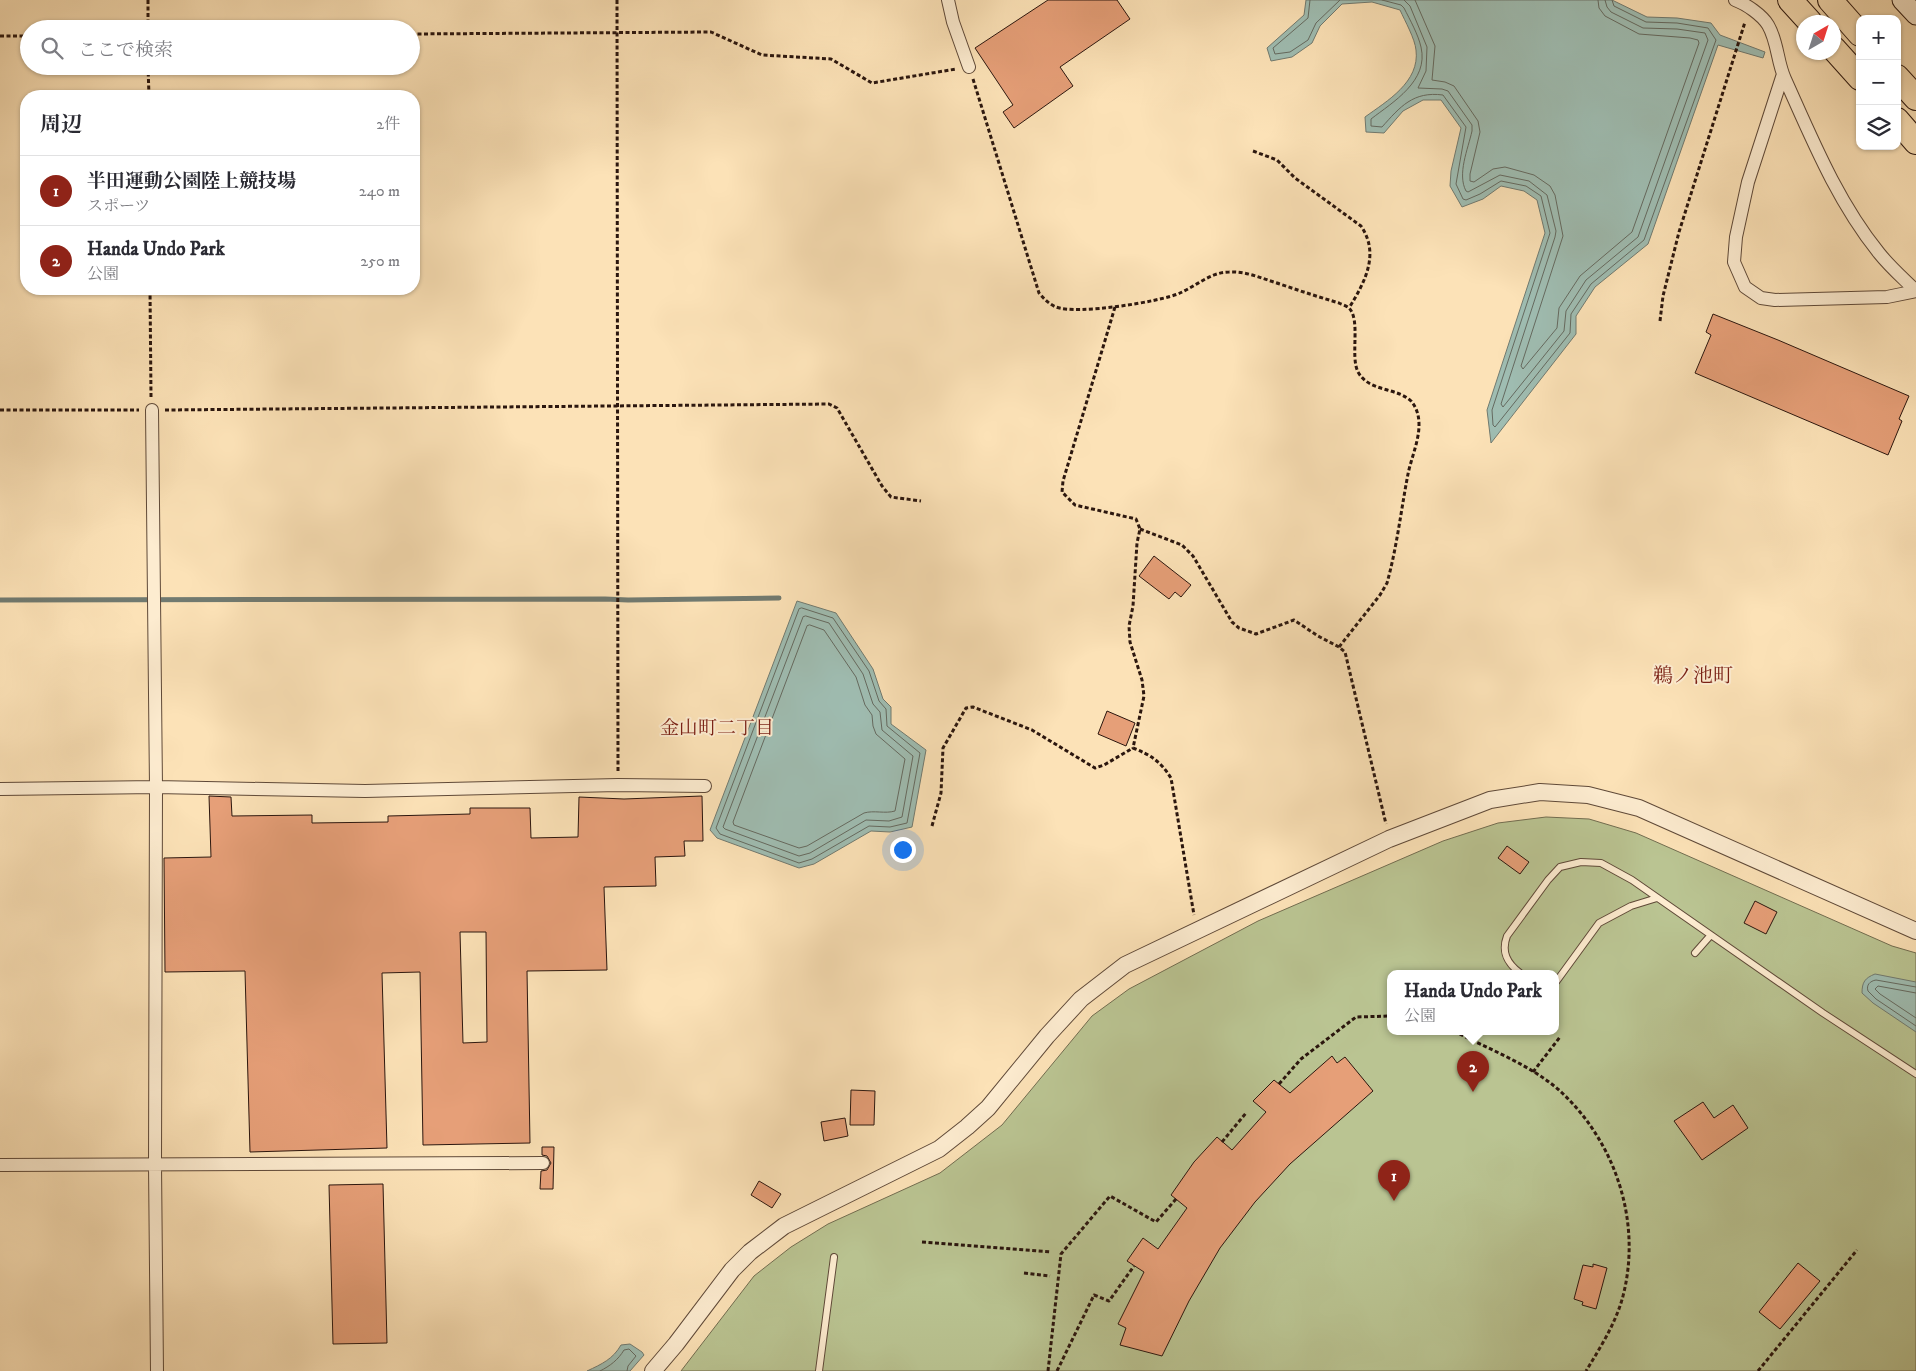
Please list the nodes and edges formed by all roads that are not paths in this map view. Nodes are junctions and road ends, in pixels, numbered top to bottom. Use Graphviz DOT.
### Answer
graph roads {
  1 [pos="948,0"];
  2 [pos="1735,0"];
  3 [pos="1790,0"];
  4 [pos="1830,0"];
  5 [pos="1902,0"];
  6 [pos="1804,15"];
  7 [pos="1916,15"];
  8 [pos="1856,29"];
  9 [pos="1841,57"];
  10 [pos="969,67"];
  11 [pos="1783,74"];
  12 [pos="1856,74"];
  13 [pos="1901,81"];
  14 [pos="1916,98"];
  15 [pos="1901,125"];
  16 [pos="1916,142"];
  17 [pos="1916,291"];
  18 [pos="152,410"];
  19 [pos="704,786"];
  20 [pos="156,787"];
  21 [pos="0,789"];
  22 [pos="1657,898"];
  23 [pos="1916,931"];
  24 [pos="1710,936"];
  25 [pos="1696,953"];
  26 [pos="1516,970"];
  27 [pos="1559,978"];
  28 [pos="1916,1074"];
  29 [pos="543,1163"];
  30 [pos="0,1165"];
  31 [pos="155,1165"];
  32 [pos="834,1257"];
  33 [pos="157,1371"];
  34 [pos="653,1371"];
  35 [pos="819,1371"];
  1 -- 10 [label="street"];
  2 -- 11 [label="street"];
  3 -- 6 [label="highway"];
  4 -- 8 [label="highway"];
  5 -- 7 [label="main road"];
  9 -- 12 [label="highway"];
  11 -- 17 [label="street"];
  11 -- 17 [label="street"];
  13 -- 14 [label="highway"];
  15 -- 16 [label="highway"];
  18 -- 20 [label="street"];
  19 -- 20 [label="street"];
  20 -- 21 [label="street"];
  20 -- 31 [label="street"];
  22 -- 24 [label="lane"];
  22 -- 26 [label="lane"];
  22 -- 27 [label="lane"];
  23 -- 34 [label="street"];
  24 -- 25 [label="lane"];
  24 -- 28 [label="lane"];
  29 -- 31 [label="street"];
  30 -- 31 [label="street"];
  31 -- 33 [label="street"];
  32 -- 35 [label="lane"];
}
